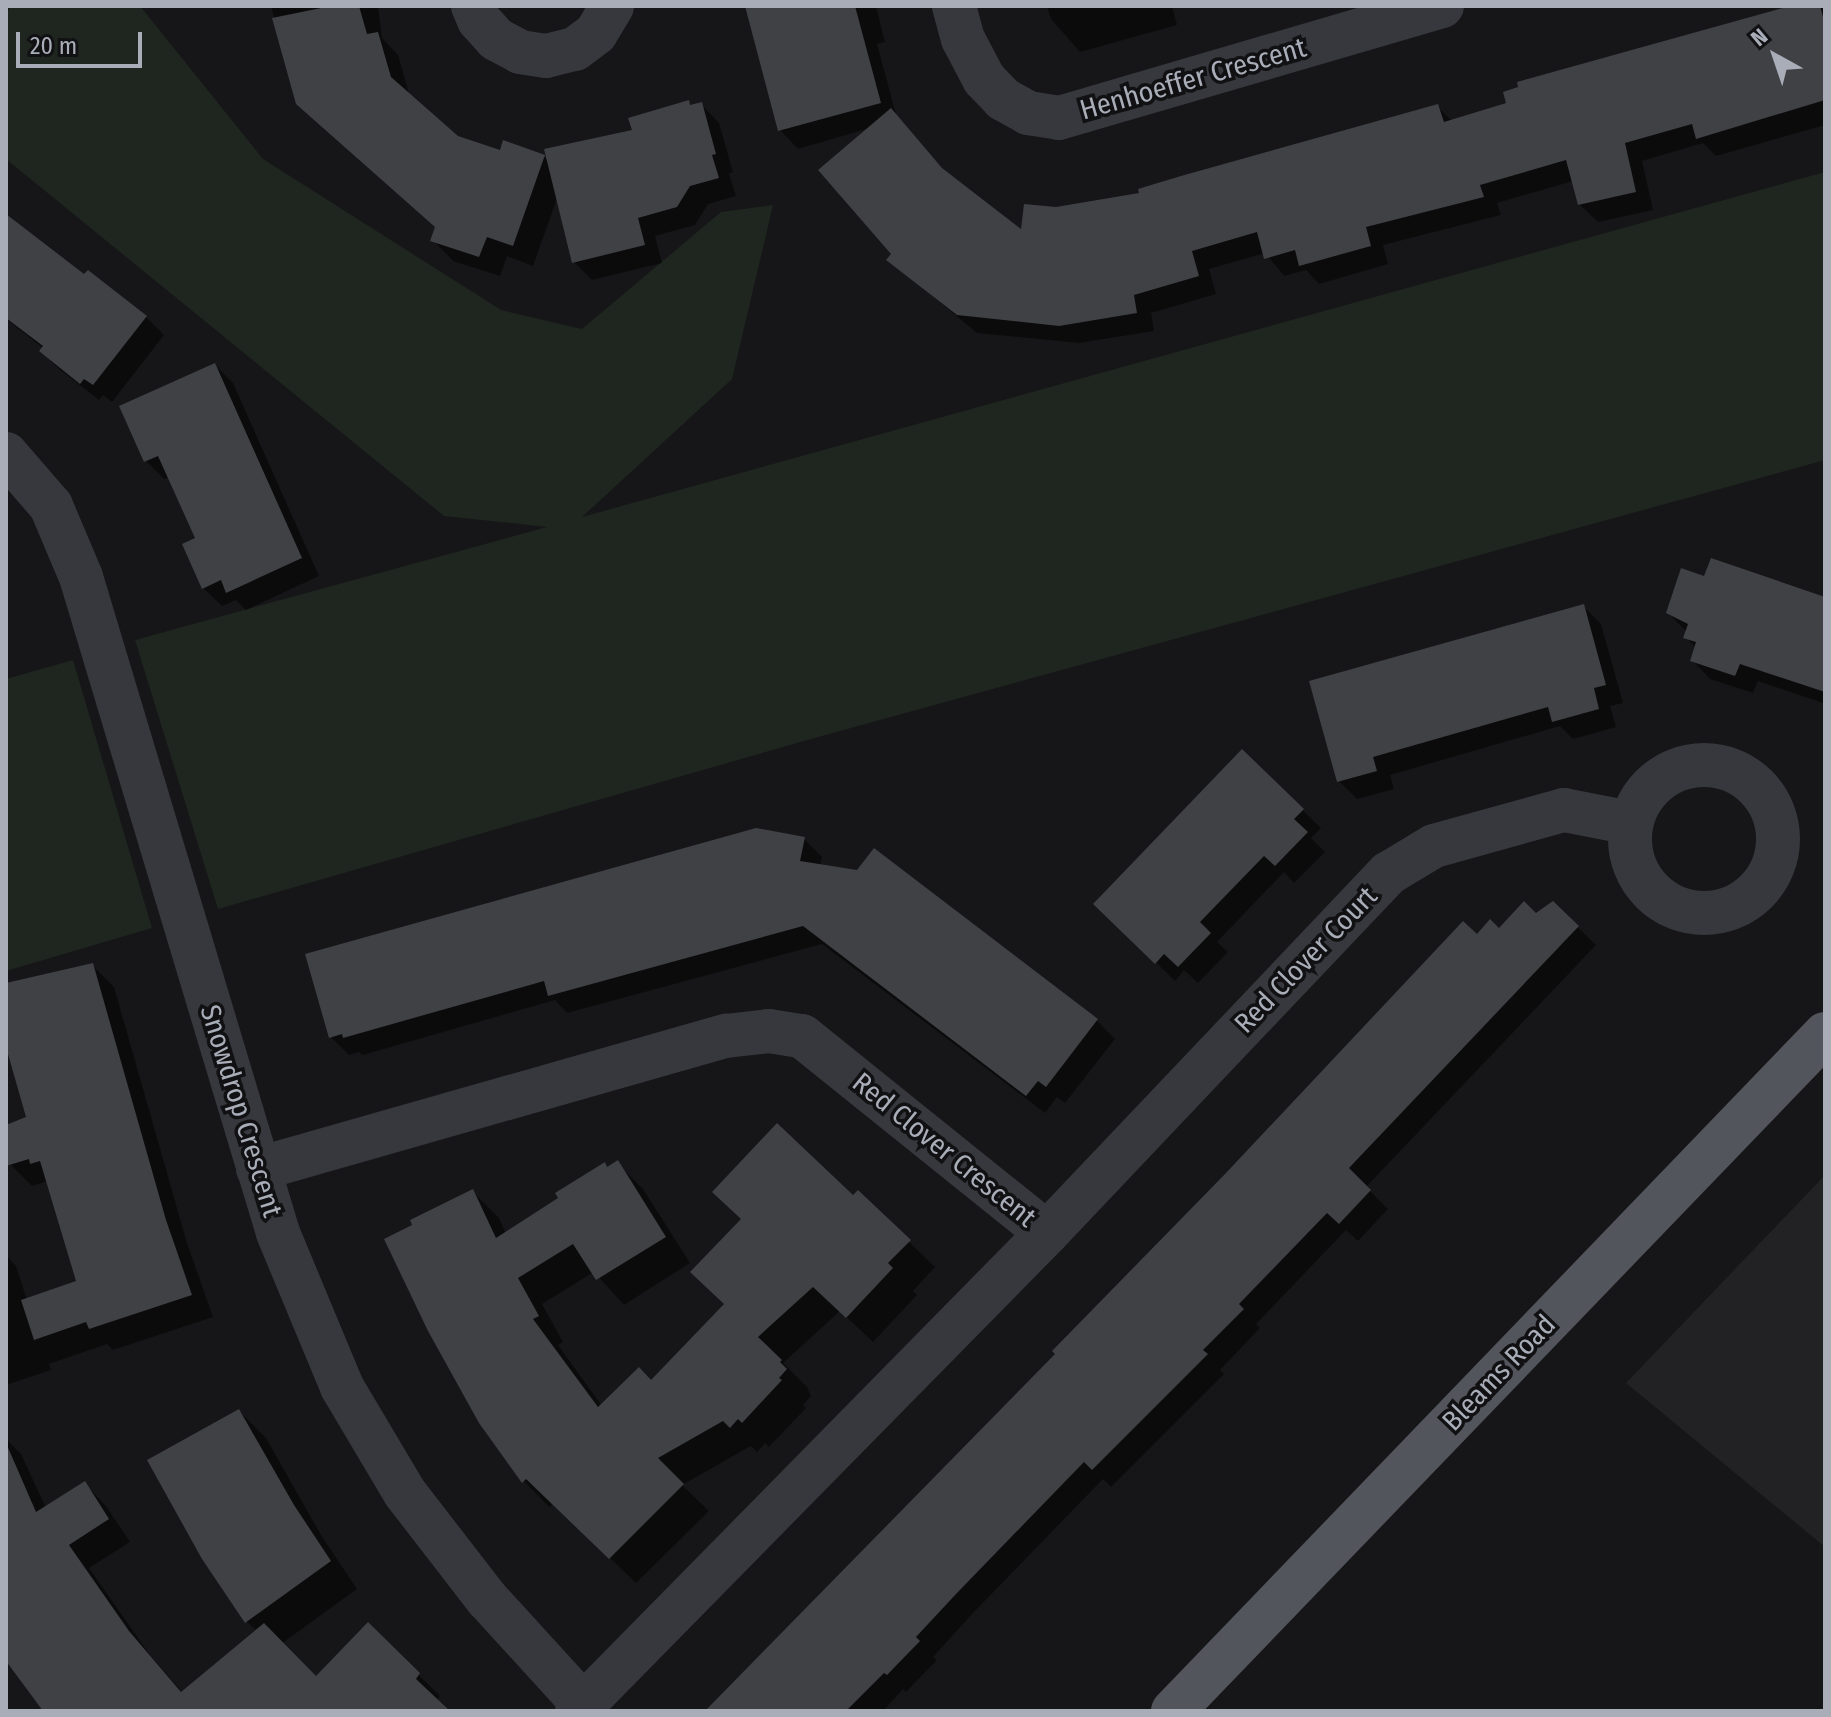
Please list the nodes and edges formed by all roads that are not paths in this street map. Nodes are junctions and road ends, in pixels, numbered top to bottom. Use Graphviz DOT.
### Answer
graph roads {
  1 [pos="473,6"];
  2 [pos="612,6"];
  3 [pos="954,6"];
  4 [pos="1442,6"];
  5 [pos="6,454"];
  6 [pos="1631,823"];
  7 [pos="1825,1034"];
  8 [pos="258,1169"];
  9 [pos="1047,1233"];
  10 [pos="580,1708"];
  11 [pos="1173,1711"];
  1 -- 2 [label="street"];
  3 -- 4 [label="street, Henhoeffer Crescent"];
  5 -- 8 [label="street, Snowdrop Crescent"];
  6 -- 9 [label="street, Red Clover Court"];
  7 -- 11 [label="main road, Bleams Road"];
  8 -- 9 [label="street, Red Clover Crescent"];
  8 -- 10 [label="street, Snowdrop Crescent"];
  9 -- 10 [label="street, Red Clover Crescent"];
}
